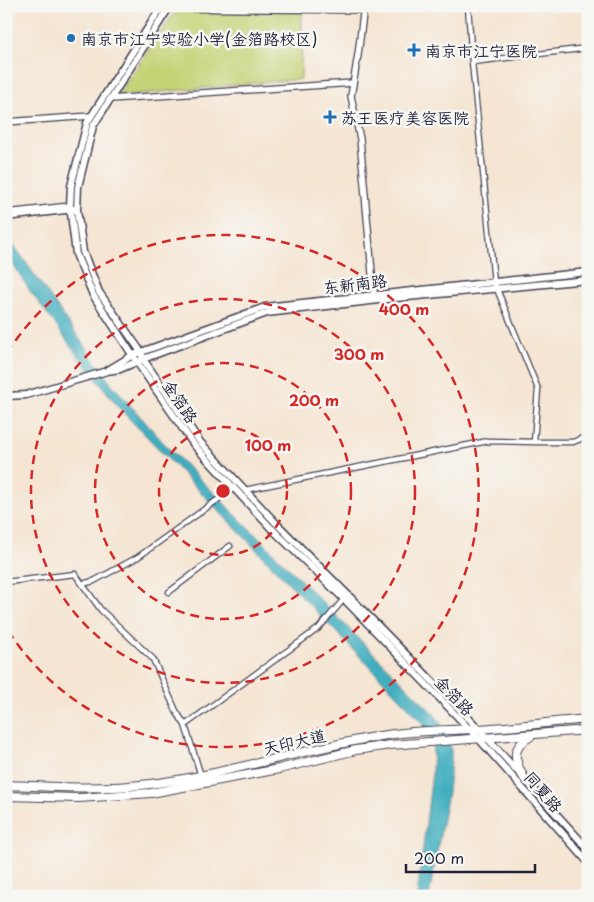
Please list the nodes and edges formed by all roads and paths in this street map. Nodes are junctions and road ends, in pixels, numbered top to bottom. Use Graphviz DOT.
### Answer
graph roads {
  1 [pos="468,6"];
  2 [pos="165,7"];
  3 [pos="364,8"];
  4 [pos="588,48"];
  5 [pos="472,62"];
  6 [pos="353,83"];
  7 [pos="110,99"];
  8 [pos="91,116"];
  9 [pos="6,122"];
  10 [pos="72,208"];
  11 [pos="6,215"];
  12 [pos="588,272"];
  13 [pos="588,280"];
  14 [pos="495,285"];
  15 [pos="374,295"];
  16 [pos="133,355"];
  17 [pos="140,358"];
  18 [pos="107,370"];
  19 [pos="6,396"];
  20 [pos="588,436"];
  21 [pos="534,442"];
  22 [pos="234,488"];
  23 [pos="245,490"];
  24 [pos="230,546"];
  25 [pos="6,582"];
  26 [pos="82,584"];
  27 [pos="169,592"];
  28 [pos="344,600"];
  29 [pos="588,719"];
  30 [pos="185,725"];
  31 [pos="470,729"];
  32 [pos="479,729"];
  33 [pos="588,730"];
  34 [pos="534,735"];
  35 [pos="488,738"];
  36 [pos="479,739"];
  37 [pos="201,776"];
  38 [pos="524,778"];
  39 [pos="6,785"];
  40 [pos="6,796"];
  41 [pos="588,849"];
  42 [pos="588,862"];
  1 -- 5 [label="street"];
  2 -- 3 [label="street"];
  2 -- 7 [label="main road, 金箔路"];
  2 -- 8 [label="main road, 金箔路"];
  3 -- 6 [label="street"];
  4 -- 5 [label="street"];
  5 -- 14 [label="street"];
  6 -- 7 [label="street"];
  6 -- 15 [label="street"];
  7 -- 10 [label="main road, 金箔路"];
  8 -- 9 [label="street"];
  8 -- 10 [label="main road, 金箔路"];
  10 -- 11 [label="main road"];
  10 -- 16 [label="main road, 金箔路"];
  10 -- 17 [label="main road, 金箔路"];
  12 -- 14 [label="main road, 东新南路"];
  13 -- 14 [label="main road, 东新南路"];
  14 -- 15 [label="main road, 东新南路"];
  14 -- 17 [label="main road, 东新南路"];
  14 -- 21 [label="street"];
  15 -- 17 [label="main road, 东新南路"];
  16 -- 17 [label="main road, 金箔路"];
  16 -- 18 [label="main road"];
  17 -- 18 [label="main road"];
  17 -- 22 [label="main road, 金箔路"];
  17 -- 23 [label="main road, 金箔路"];
  18 -- 19 [label="main road"];
  20 -- 21 [label="street"];
  21 -- 23 [label="street"];
  22 -- 26 [label="street"];
  22 -- 28 [label="main road, 金箔路"];
  23 -- 32 [label="main road, 金箔路"];
  24 -- 27 [label="street"];
  25 -- 26 [label="street"];
  26 -- 30 [label="street"];
  28 -- 30 [label="street"];
  28 -- 31 [label="main road, 金箔路"];
  29 -- 32 [label="main road, 天印大道"];
  30 -- 37 [label="street"];
  31 -- 32 [label="main road, 天印大道"];
  31 -- 36 [label="main road, 金箔路"];
  31 -- 37 [label="main road, 天印大道"];
  32 -- 35 [label="main road, 同夏路"];
  33 -- 34 [label="main road, 天印大道"];
  34 -- 35 [label="main road, 天印大道"];
  34 -- 38 [label="main road"];
  35 -- 36 [label="main road, 天印大道"];
  35 -- 38 [label="main road, 同夏路"];
  36 -- 40 [label="main road, 天印大道"];
  36 -- 42 [label="main road, 同夏路"];
  37 -- 39 [label="main road, 天印大道"];
  38 -- 41 [label="main road, 同夏路"];
}
